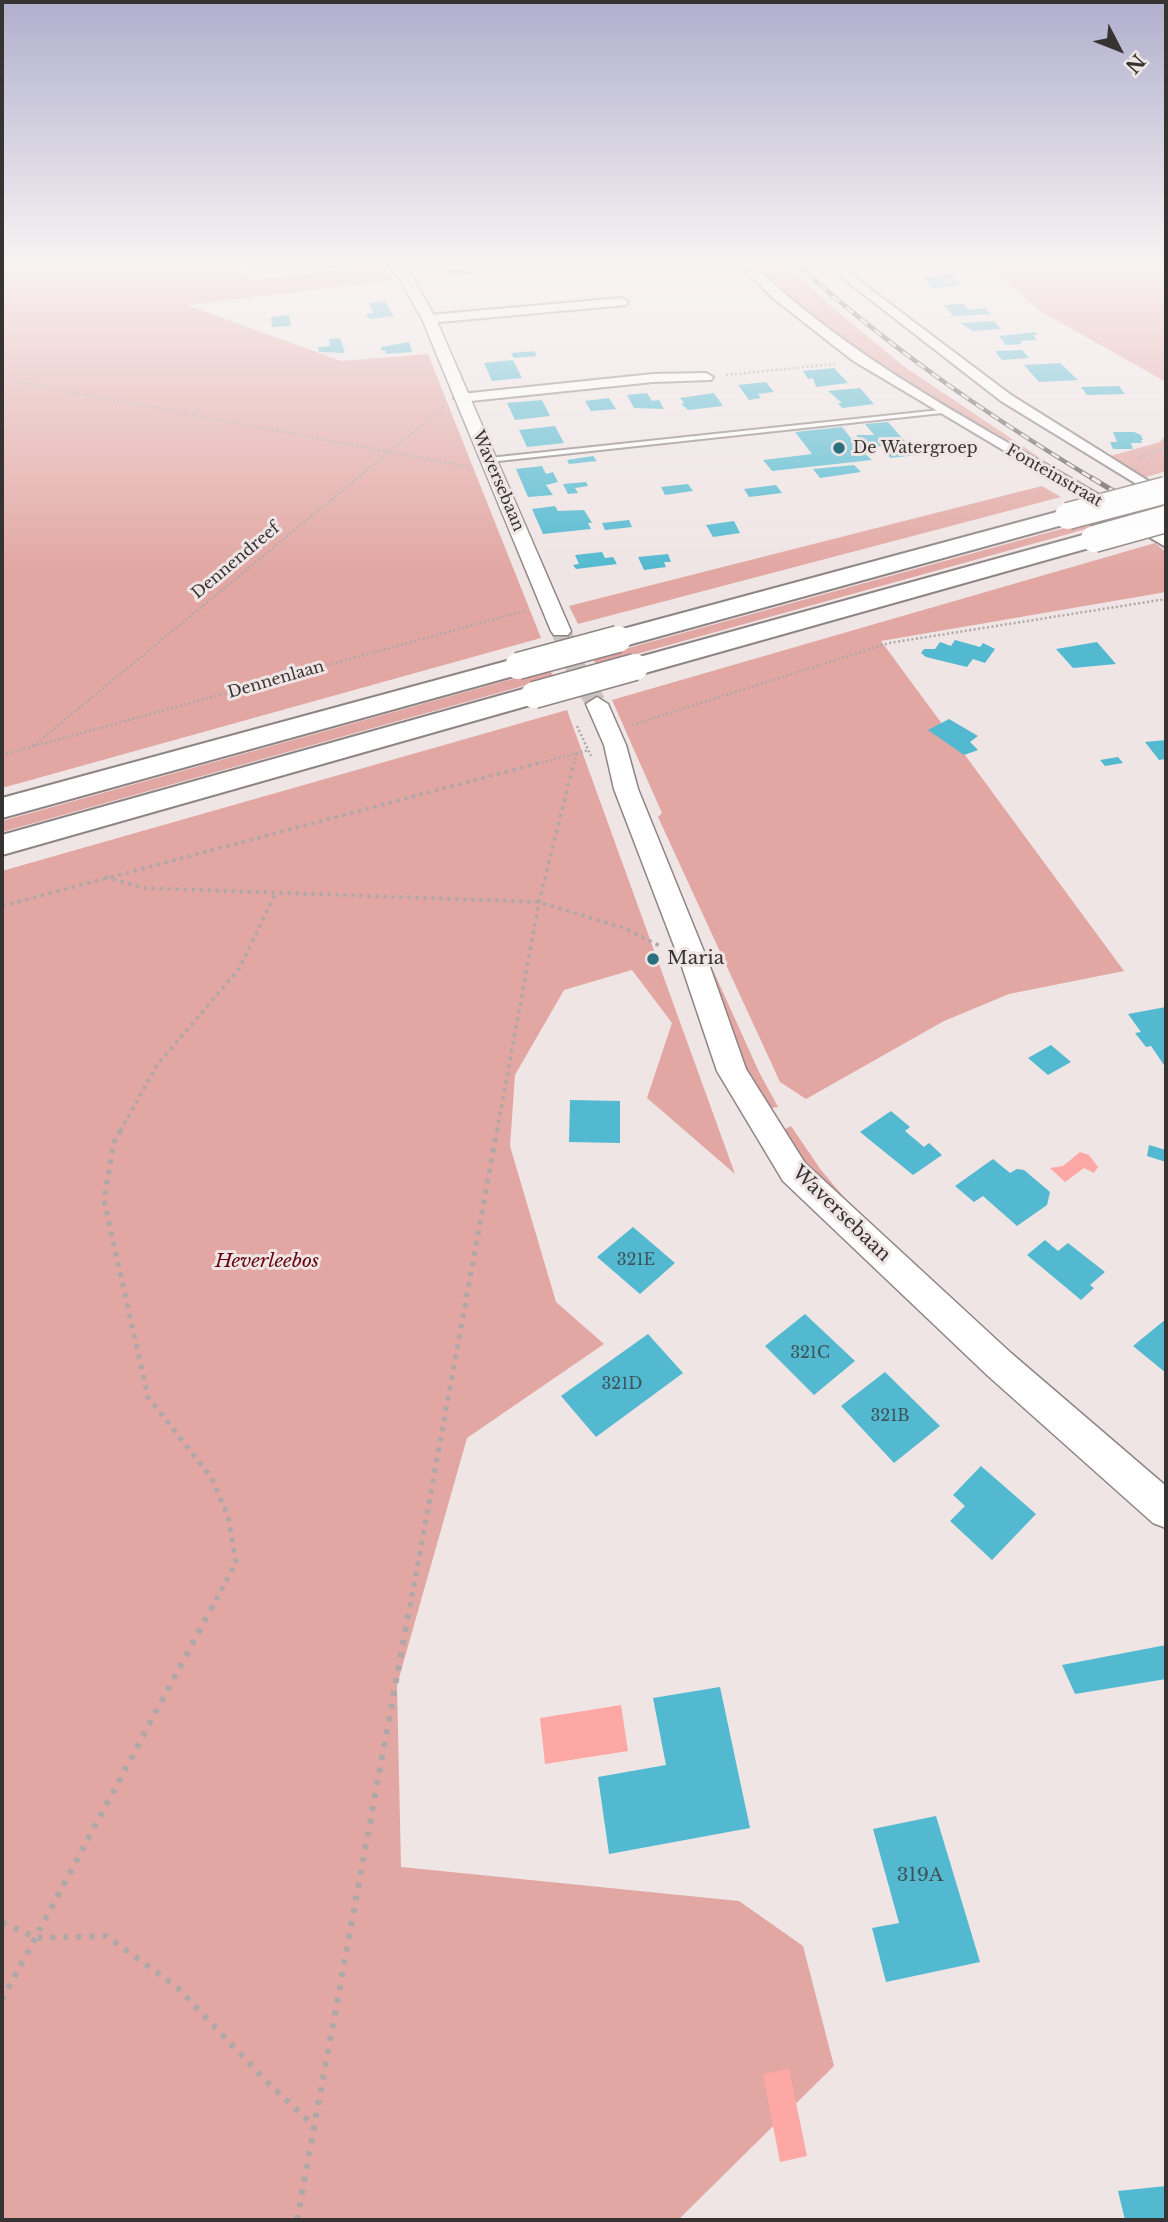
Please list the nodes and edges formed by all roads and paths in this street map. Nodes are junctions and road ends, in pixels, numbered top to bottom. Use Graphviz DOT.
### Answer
graph roads {
  1 [pos="447,364"];
  2 [pos="835,364"];
  3 [pos="865,364"];
  4 [pos="961,364"];
  5 [pos="706,377"];
  6 [pos="2,379"];
  7 [pos="461,398"];
  8 [pos="940,412"];
  9 [pos="386,453"];
  10 [pos="490,463"];
  11 [pos="1166,490"];
  12 [pos="1166,498"];
  13 [pos="1166,519"];
  14 [pos="1166,542"];
  15 [pos="1166,599"];
  16 [pos="550,604"];
  17 [pos="561,631"];
  18 [pos="591,705"];
  19 [pos="624,726"];
  20 [pos="579,733"];
  21 [pos="30,749"];
  22 [pos="577,752"];
  23 [pos="2,755"];
  24 [pos="2,808"];
  25 [pos="2,845"];
  26 [pos="104,876"];
  27 [pos="275,894"];
  28 [pos="539,902"];
  29 [pos="2,906"];
  30 [pos="688,947"];
  31 [pos="1166,1510"];
  32 [pos="2,1922"];
  33 [pos="36,1938"];
  34 [pos="2,2000"];
  35 [pos="313,2124"];
  36 [pos="296,2220"];
  1 -- 7 [label="street, Waversebaan"];
  2 -- 5 [label="path"];
  3 -- 8 [label="street, Fonteinstraat"];
  4 -- 12 [label="street"];
  5 -- 7 [label="street"];
  6 -- 9 [label="path"];
  7 -- 9 [label="path, Dennendreef"];
  7 -- 10 [label="street, Waversebaan"];
  8 -- 10 [label="lane"];
  8 -- 14 [label="street, Fonteinstraat"];
  9 -- 10 [label="path"];
  9 -- 21 [label="path, Dennendreef"];
  10 -- 16 [label="street, Waversebaan"];
  11 -- 24 [label="highway, bridge"];
  13 -- 25 [label="highway, bridge"];
  15 -- 19 [label="path"];
  16 -- 17 [label="street, Waversebaan"];
  16 -- 21 [label="path, Dennenlaan"];
  18 -- 30 [label="street, Waversebaan"];
  20 -- 22 [label="path"];
  21 -- 23 [label="path, Dennenlaan"];
  22 -- 26 [label="path"];
  22 -- 28 [label="path"];
  26 -- 27 [label="path"];
  26 -- 29 [label="path"];
  27 -- 28 [label="path"];
  27 -- 33 [label="path"];
  28 -- 30 [label="path"];
  28 -- 35 [label="path"];
  30 -- 31 [label="street, Waversebaan"];
  32 -- 33 [label="path"];
  33 -- 34 [label="path"];
  33 -- 35 [label="path"];
  35 -- 36 [label="path"];
}
